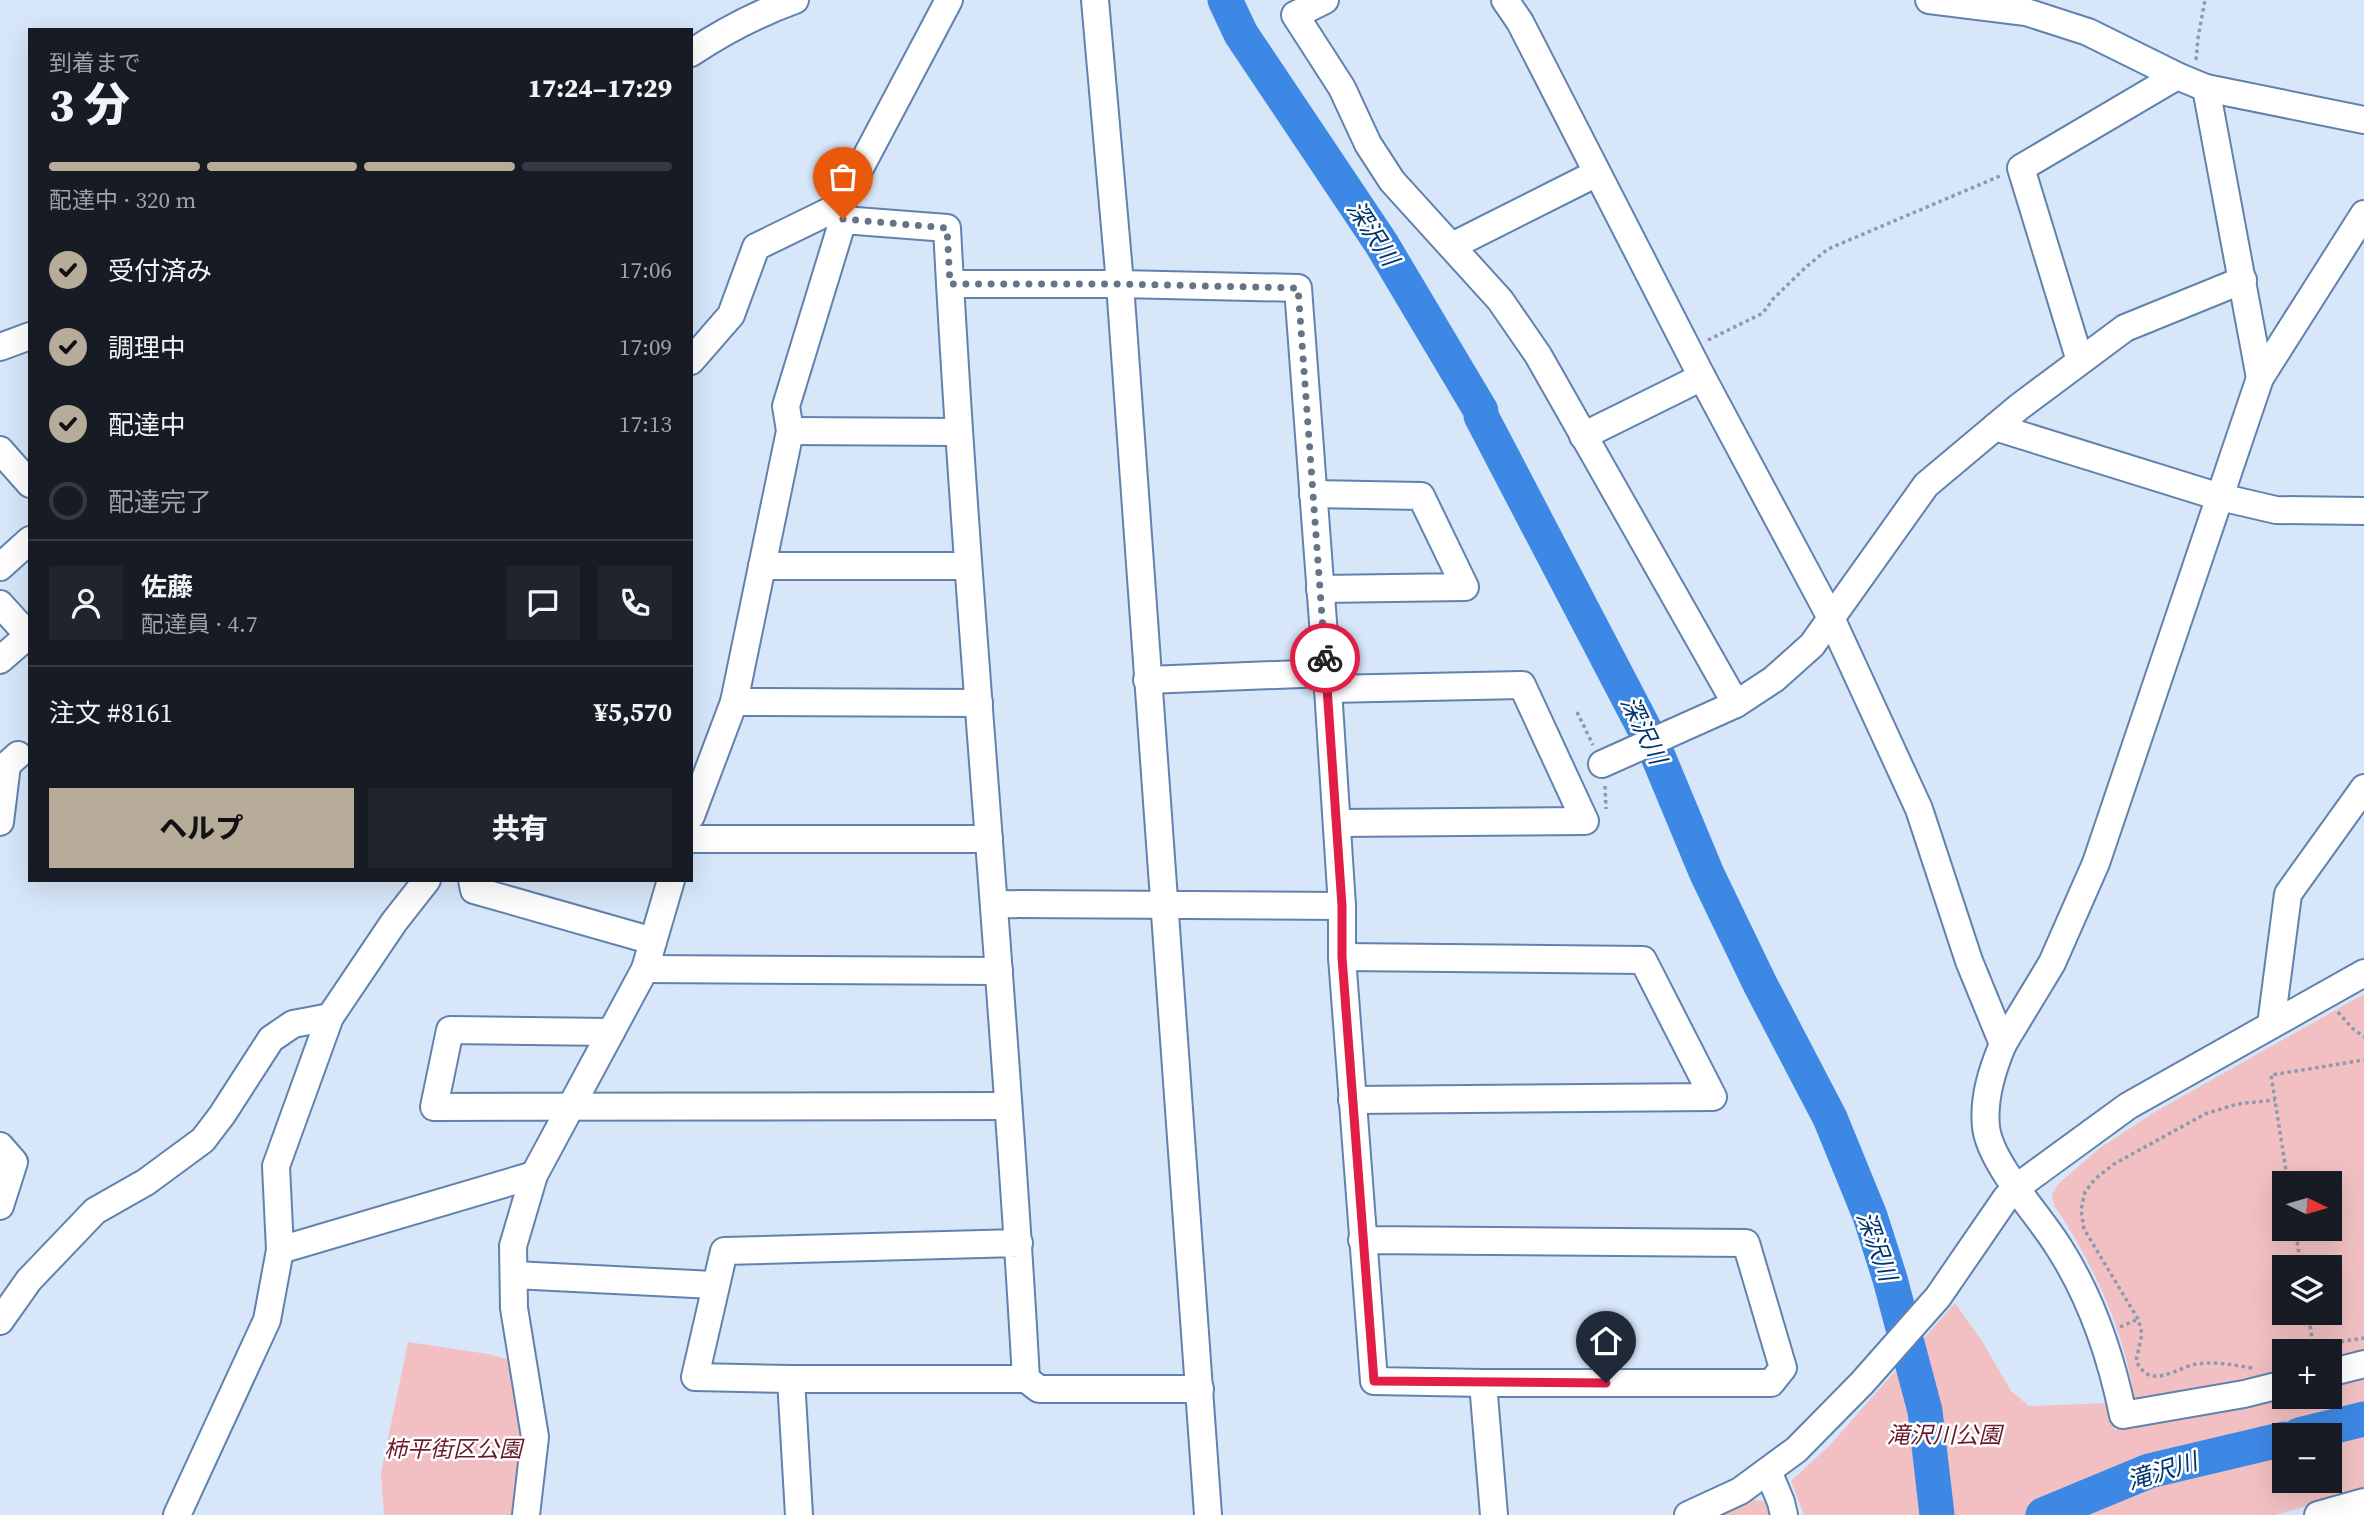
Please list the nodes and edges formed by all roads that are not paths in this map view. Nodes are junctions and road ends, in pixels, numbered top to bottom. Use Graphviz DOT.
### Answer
graph roads {
  1 [pos="795,0"];
  2 [pos="949,0"];
  3 [pos="1095,0"];
  4 [pos="1325,0"];
  5 [pos="1505,0"];
  6 [pos="1929,0"];
  7 [pos="693,52"];
  8 [pos="2192,82"];
  9 [pos="2364,120"];
  10 [pos="1597,173"];
  11 [pos="842,213"];
  12 [pos="2364,214"];
  13 [pos="1452,246"];
  14 [pos="2243,280"];
  15 [pos="950,284"];
  16 [pos="1120,284"];
  17 [pos="28,338"];
  18 [pos="0,347"];
  19 [pos="693,359"];
  20 [pos="2080,361"];
  21 [pos="1702,377"];
  22 [pos="2260,377"];
  23 [pos="1995,427"];
  24 [pos="790,430"];
  25 [pos="959,432"];
  26 [pos="1583,436"];
  27 [pos="0,450"];
  28 [pos="28,482"];
  29 [pos="1313,494"];
  30 [pos="2220,497"];
  31 [pos="2364,511"];
  32 [pos="28,542"];
  33 [pos="762,566"];
  34 [pos="968,566"];
  35 [pos="0,567"];
  36 [pos="1320,589"];
  37 [pos="0,604"];
  38 [pos="1831,618"];
  39 [pos="28,635"];
  40 [pos="28,637"];
  41 [pos="0,660"];
  42 [pos="1147,680"];
  43 [pos="1327,681"];
  44 [pos="734,702"];
  45 [pos="979,703"];
  46 [pos="1736,704"];
  47 [pos="26,753"];
  48 [pos="1602,764"];
  49 [pos="2364,788"];
  50 [pos="693,811"];
  51 [pos="0,821"];
  52 [pos="1337,823"];
  53 [pos="693,839"];
  54 [pos="989,839"];
  55 [pos="425,882"];
  56 [pos="472,882"];
  57 [pos="670,882"];
  58 [pos="996,904"];
  59 [pos="1164,906"];
  60 [pos="1342,906"];
  61 [pos="653,941"];
  62 [pos="1342,957"];
  63 [pos="645,969"];
  64 [pos="999,971"];
  65 [pos="2364,973"];
  66 [pos="330,1017"];
  67 [pos="2271,1026"];
  68 [pos="611,1032"];
  69 [pos="2003,1044"];
  70 [pos="1352,1100"];
  71 [pos="1009,1106"];
  72 [pos="571,1108"];
  73 [pos="0,1146"];
  74 [pos="534,1175"];
  75 [pos="2017,1187"];
  76 [pos="0,1206"];
  77 [pos="1362,1240"];
  78 [pos="1019,1243"];
  79 [pos="280,1251"];
  80 [pos="514,1275"];
  81 [pos="714,1285"];
  82 [pos="0,1321"];
  83 [pos="2364,1364"];
  84 [pos="2342,1370"];
  85 [pos="791,1379"];
  86 [pos="1026,1379"];
  87 [pos="1483,1383"];
  88 [pos="2272,1387"];
  89 [pos="1200,1389"];
  90 [pos="1768,1471"];
  91 [pos="2364,1502"];
  92 [pos="177,1515"];
  93 [pos="526,1515"];
  94 [pos="799,1515"];
  95 [pos="1208,1515"];
  96 [pos="1494,1515"];
  97 [pos="1688,1515"];
  98 [pos="1784,1515"];
  99 [pos="2318,1515"];
  1 -- 7 [label="street"];
  2 -- 11 [label="street"];
  3 -- 16 [label="street"];
  4 -- 13 [label="street"];
  5 -- 10 [label="street"];
  6 -- 8 [label="street"];
  8 -- 9 [label="street"];
  8 -- 14 [label="street"];
  8 -- 20 [label="street"];
  10 -- 13 [label="street"];
  10 -- 21 [label="street"];
  11 -- 15 [label="street"];
  11 -- 19 [label="street"];
  11 -- 24 [label="street"];
  12 -- 22 [label="street"];
  13 -- 26 [label="street"];
  14 -- 20 [label="street"];
  14 -- 22 [label="street"];
  15 -- 16 [label="street"];
  15 -- 25 [label="street"];
  16 -- 29 [label="street"];
  16 -- 42 [label="street"];
  17 -- 18 [label="street"];
  20 -- 23 [label="street"];
  21 -- 26 [label="street"];
  21 -- 38 [label="street"];
  22 -- 30 [label="street"];
  23 -- 30 [label="street"];
  23 -- 38 [label="street"];
  24 -- 25 [label="street"];
  24 -- 33 [label="street"];
  25 -- 34 [label="street"];
  26 -- 46 [label="street"];
  27 -- 28 [label="street"];
  29 -- 36 [label="street"];
  29 -- 36 [label="street"];
  30 -- 31 [label="street"];
  30 -- 69 [label="street"];
  32 -- 35 [label="street"];
  33 -- 34 [label="street"];
  33 -- 44 [label="street"];
  34 -- 45 [label="street"];
  36 -- 43 [label="street"];
  37 -- 39 [label="street"];
  38 -- 46 [label="street"];
  38 -- 69 [label="street"];
  40 -- 41 [label="street"];
  42 -- 43 [label="street"];
  42 -- 59 [label="street"];
  43 -- 52 [label="street"];
  43 -- 52 [label="street"];
  44 -- 45 [label="street"];
  44 -- 50 [label="street"];
  45 -- 54 [label="street"];
  46 -- 48 [label="street"];
  47 -- 51 [label="street"];
  49 -- 67 [label="street"];
  52 -- 60 [label="street"];
  53 -- 54 [label="street"];
  54 -- 58 [label="street"];
  55 -- 66 [label="street"];
  56 -- 61 [label="street"];
  57 -- 61 [label="street"];
  58 -- 59 [label="street"];
  58 -- 64 [label="street"];
  59 -- 60 [label="street"];
  59 -- 89 [label="street"];
  60 -- 62 [label="street"];
  61 -- 63 [label="street"];
  62 -- 70 [label="street"];
  62 -- 70 [label="street"];
  63 -- 64 [label="street"];
  63 -- 68 [label="street"];
  64 -- 71 [label="street"];
  65 -- 67 [label="street"];
  66 -- 79 [label="street"];
  66 -- 82 [label="street"];
  67 -- 75 [label="street"];
  68 -- 72 [label="street"];
  68 -- 72 [label="street"];
  69 -- 75 [label="street"];
  70 -- 77 [label="street"];
  71 -- 72 [label="street"];
  71 -- 78 [label="street"];
  72 -- 74 [label="street"];
  73 -- 76 [label="street"];
  74 -- 79 [label="street"];
  74 -- 80 [label="street"];
  75 -- 88 [label="street"];
  75 -- 90 [label="street"];
  77 -- 87 [label="street"];
  77 -- 87 [label="street"];
  78 -- 81 [label="street"];
  78 -- 86 [label="street"];
  79 -- 92 [label="street"];
  80 -- 81 [label="street"];
  80 -- 93 [label="street"];
  81 -- 85 [label="street"];
  83 -- 84 [label="street"];
  85 -- 86 [label="street"];
  85 -- 94 [label="street"];
  86 -- 89 [label="street"];
  87 -- 96 [label="street"];
  89 -- 95 [label="street"];
  90 -- 97 [label="street"];
  90 -- 98 [label="street"];
  91 -- 99 [label="street"];
}
